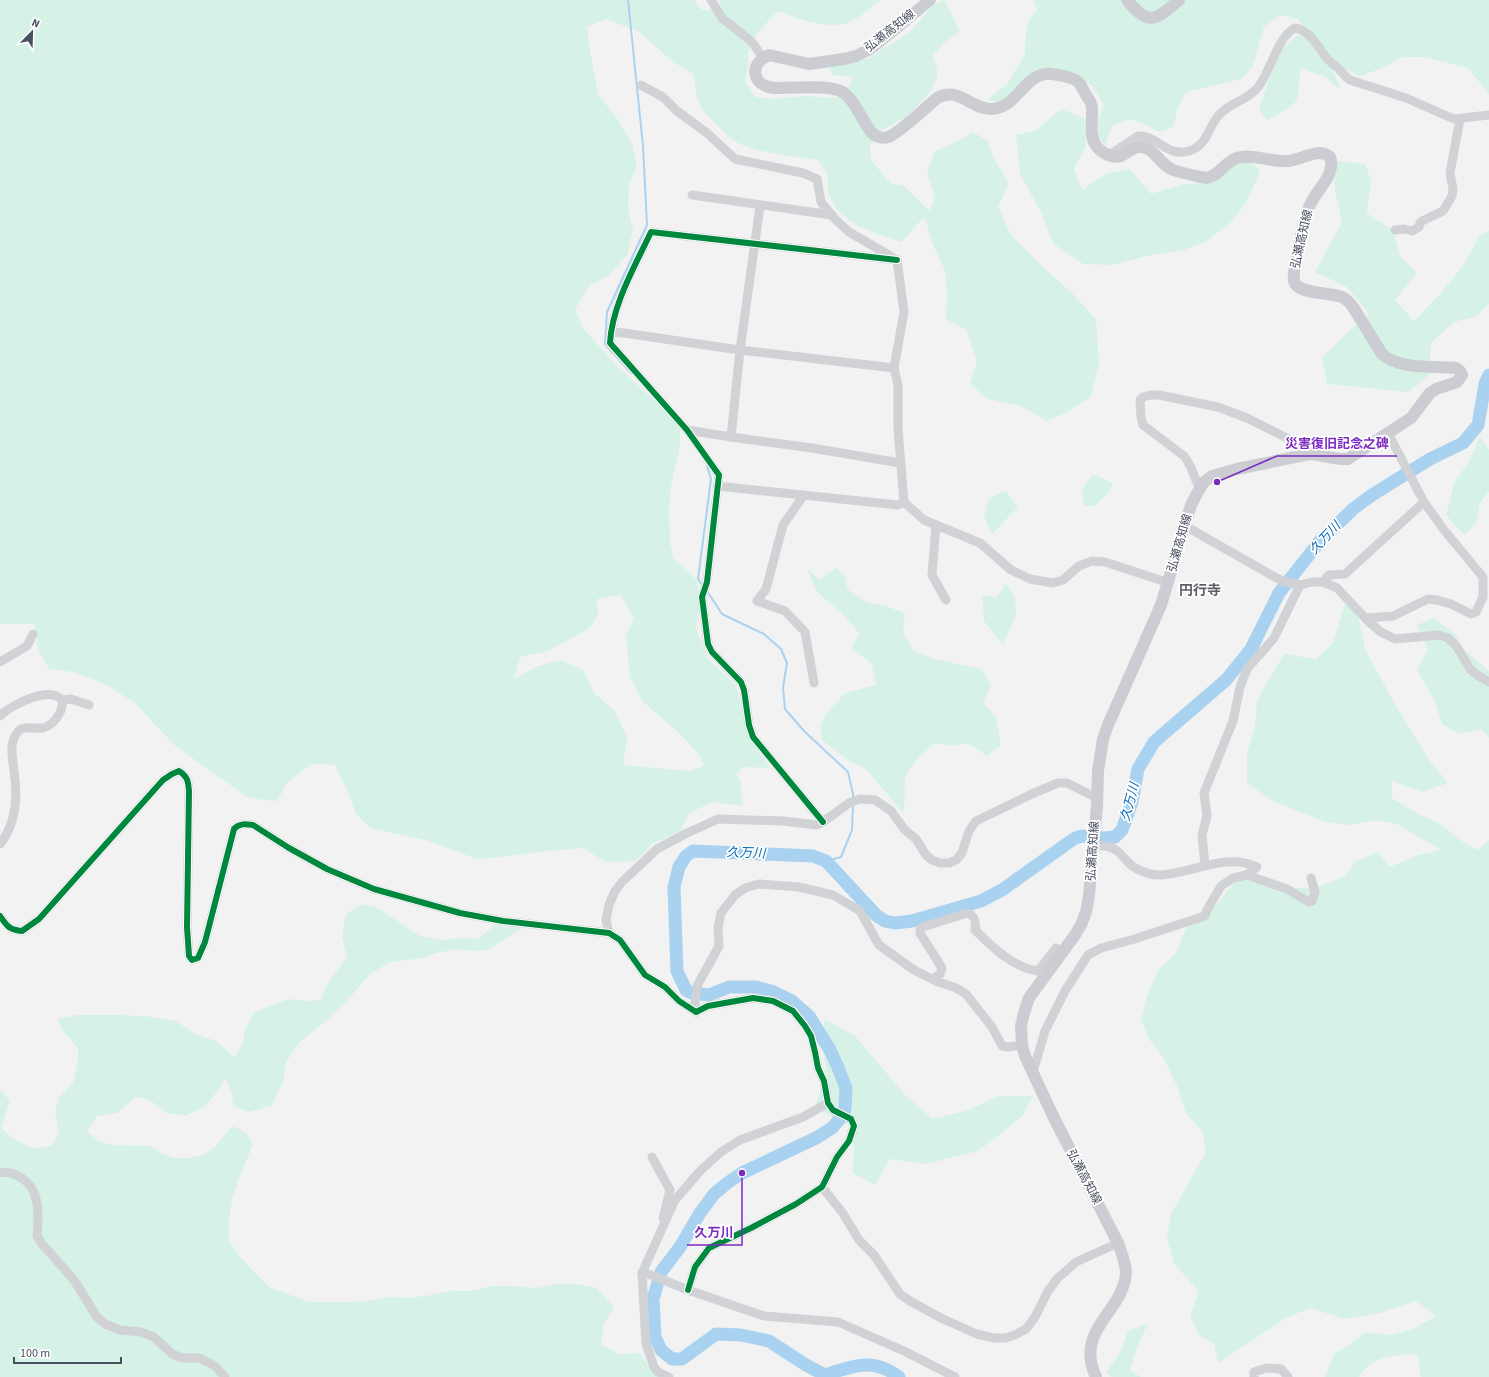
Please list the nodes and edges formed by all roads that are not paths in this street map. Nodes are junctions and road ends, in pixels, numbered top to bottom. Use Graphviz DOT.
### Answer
graph roads {
  1 [pos="711,0"];
  2 [pos="930,0"];
  3 [pos="1127,0"];
  4 [pos="1179,0"];
  5 [pos="763,58"];
  6 [pos="641,85"];
  7 [pos="1489,115"];
  8 [pos="1460,119"];
  9 [pos="1109,155"];
  10 [pos="692,195"];
  11 [pos="760,206"];
  12 [pos="832,215"];
  13 [pos="1395,230"];
  14 [pos="755,244"];
  15 [pos="897,260"];
  16 [pos="610,332"];
  17 [pos="740,350"];
  18 [pos="894,368"];
  19 [pos="687,430"];
  20 [pos="1388,433"];
  21 [pos="731,437"];
  22 [pos="1310,454"];
  23 [pos="900,463"];
  24 [pos="717,486"];
  25 [pos="1200,488"];
  26 [pos="804,495"];
  27 [pos="904,502"];
  28 [pos="1424,502"];
  29 [pos="936,525"];
  30 [pos="1185,526"];
  31 [pos="1323,582"];
  32 [pos="1169,583"];
  33 [pos="1291,584"];
  34 [pos="946,600"];
  35 [pos="1366,618"];
  36 [pos="33,634"];
  37 [pos="0,662"];
  38 [pos="1489,682"];
  39 [pos="814,683"];
  40 [pos="62,700"];
  41 [pos="89,705"];
  42 [pos="0,716"];
  43 [pos="1097,798"];
  44 [pos="823,822"];
  45 [pos="0,844"];
  46 [pos="1094,844"];
  47 [pos="1205,866"];
  48 [pos="1247,875"];
  49 [pos="1311,878"];
  50 [pos="0,916"];
  51 [pos="609,933"];
  52 [pos="1062,952"];
  53 [pos="933,979"];
  54 [pos="695,1008"];
  55 [pos="1022,1044"];
  56 [pos="1032,1072"];
  57 [pos="831,1106"];
  58 [pos="652,1157"];
  59 [pos="0,1173"];
  60 [pos="822,1187"];
  61 [pos="664,1224"];
  62 [pos="1118,1243"];
  63 [pos="647,1274"];
  64 [pos="688,1290"];
  65 [pos="225,1377"];
  66 [pos="668,1377"];
  67 [pos="955,1377"];
  68 [pos="1096,1377"];
  69 [pos="1254,1377"];
  70 [pos="1288,1377"];
  1 -- 5 [label="street"];
  2 -- 5 [label="main road, 弘瀬高知線"];
  3 -- 4 [label="main road"];
  5 -- 9 [label="main road"];
  6 -- 12 [label="street"];
  7 -- 8 [label="street"];
  8 -- 9 [label="street"];
  8 -- 13 [label="street"];
  9 -- 20 [label="main road, 弘瀬高知線"];
  10 -- 11 [label="street"];
  11 -- 12 [label="street"];
  11 -- 14 [label="street"];
  12 -- 15 [label="street"];
  14 -- 15 [label="street"];
  14 -- 16 [label="street"];
  14 -- 17 [label="street"];
  15 -- 18 [label="street"];
  16 -- 17 [label="street"];
  16 -- 19 [label="street"];
  17 -- 18 [label="street"];
  17 -- 21 [label="street"];
  18 -- 23 [label="street"];
  19 -- 21 [label="street"];
  19 -- 24 [label="street"];
  20 -- 22 [label="main road, 弘瀬高知線"];
  20 -- 28 [label="street"];
  21 -- 23 [label="street"];
  22 -- 25 [label="main road, 弘瀬高知線"];
  22 -- 25 [label="street"];
  23 -- 27 [label="street"];
  24 -- 26 [label="street"];
  24 -- 44 [label="street"];
  25 -- 30 [label="main road, 弘瀬高知線"];
  26 -- 27 [label="street"];
  26 -- 39 [label="street"];
  27 -- 29 [label="street"];
  28 -- 31 [label="street"];
  28 -- 35 [label="street"];
  29 -- 32 [label="street"];
  29 -- 34 [label="street"];
  30 -- 32 [label="main road, 弘瀬高知線"];
  30 -- 33 [label="street"];
  31 -- 33 [label="street"];
  31 -- 35 [label="street"];
  32 -- 43 [label="main road, 弘瀬高知線"];
  33 -- 47 [label="street"];
  35 -- 38 [label="street"];
  36 -- 37 [label="street"];
  40 -- 41 [label="street"];
  40 -- 42 [label="street"];
  40 -- 45 [label="street"];
  43 -- 44 [label="street"];
  43 -- 46 [label="main road, 弘瀬高知線"];
  44 -- 51 [label="street"];
  46 -- 47 [label="street"];
  46 -- 52 [label="main road, 弘瀬高知線"];
  47 -- 48 [label="street"];
  48 -- 49 [label="street"];
  48 -- 56 [label="street"];
  50 -- 51 [label="street"];
  51 -- 54 [label="street"];
  52 -- 53 [label="street"];
  52 -- 55 [label="main road, 弘瀬高知線"];
  53 -- 54 [label="street"];
  53 -- 55 [label="street"];
  54 -- 57 [label="street"];
  55 -- 56 [label="main road, 弘瀬高知線"];
  56 -- 62 [label="main road, 弘瀬高知線"];
  57 -- 60 [label="street"];
  57 -- 61 [label="street"];
  58 -- 61 [label="street"];
  59 -- 65 [label="street"];
  60 -- 62 [label="street"];
  60 -- 64 [label="street"];
  61 -- 63 [label="street"];
  62 -- 68 [label="main road, 弘瀬高知線"];
  63 -- 64 [label="street"];
  63 -- 66 [label="street"];
  64 -- 67 [label="street"];
  69 -- 70 [label="street"];
}
